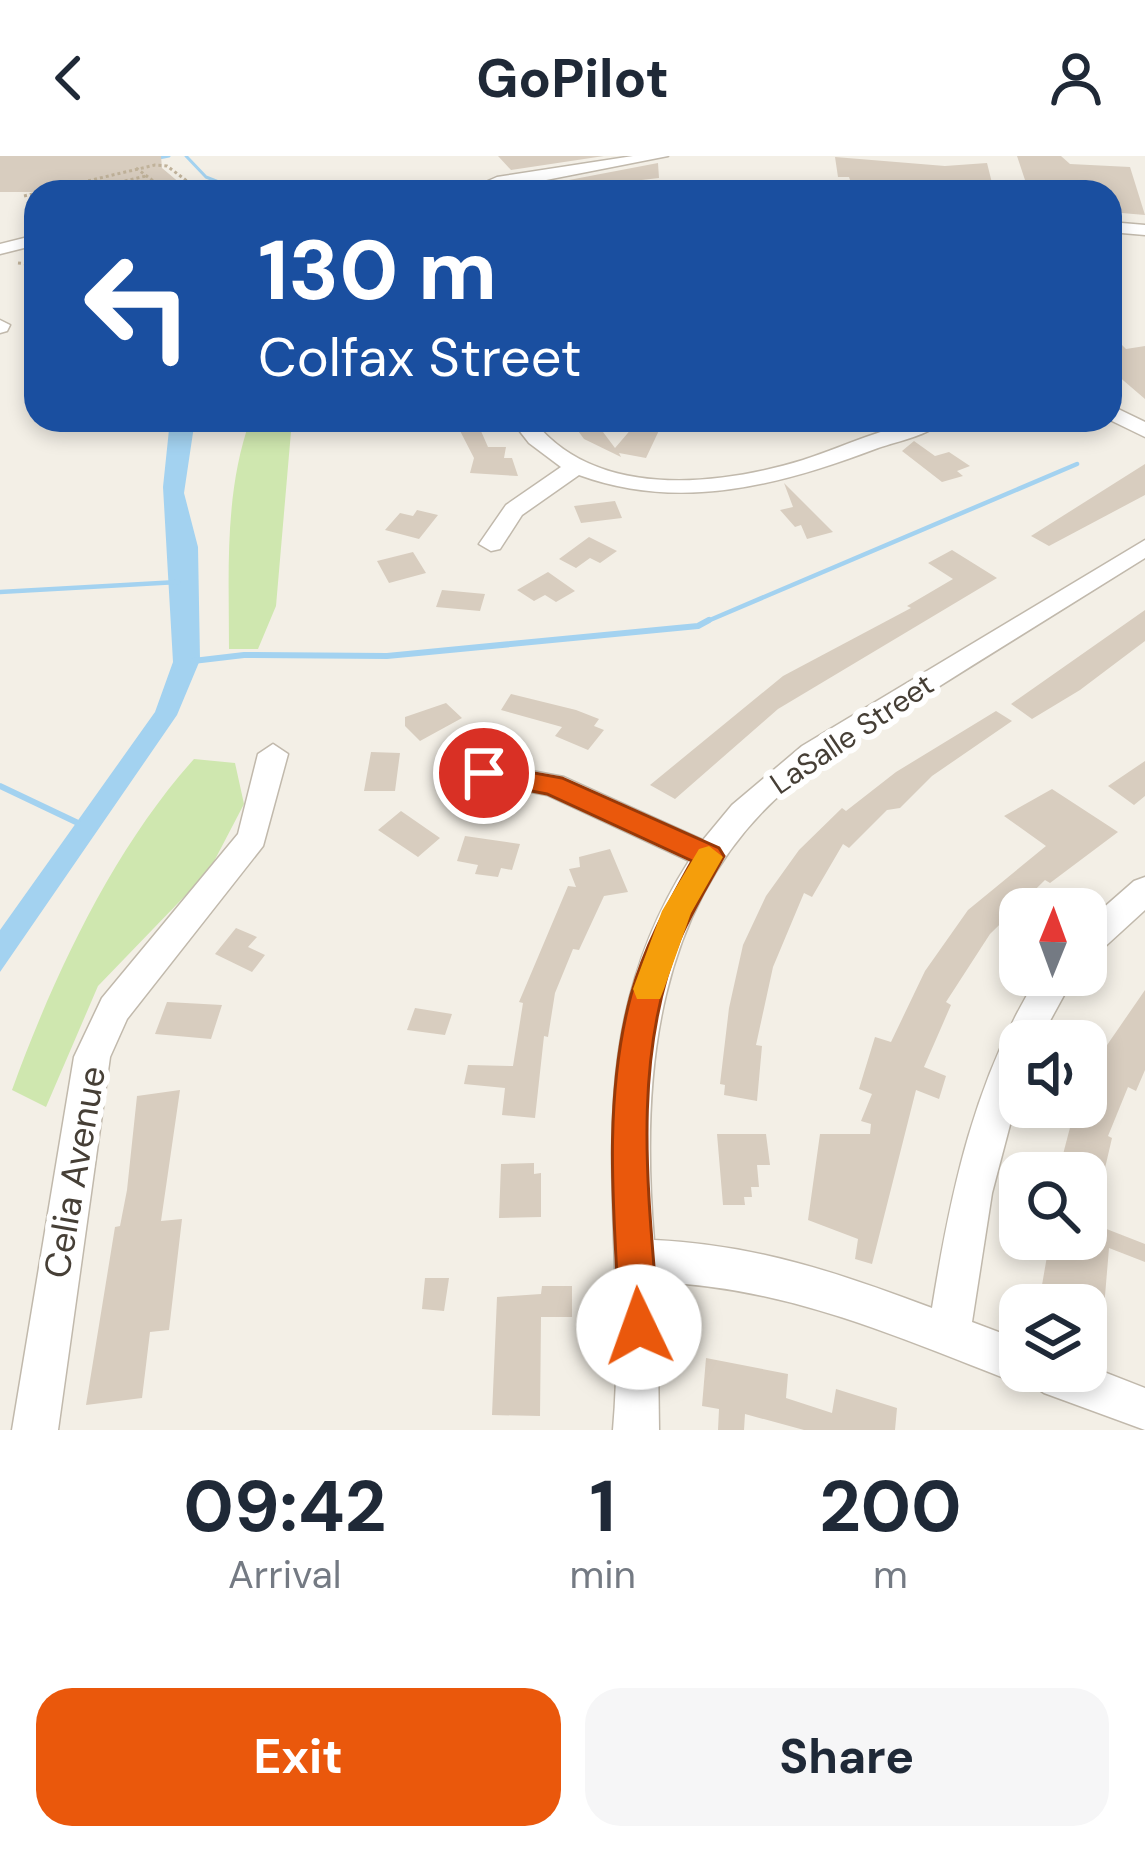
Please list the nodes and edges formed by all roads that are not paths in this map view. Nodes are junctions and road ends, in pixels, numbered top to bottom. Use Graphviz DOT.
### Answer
graph roads {
  1 [pos="661,156"];
  2 [pos="510,180"];
  3 [pos="533,432"];
  4 [pos="898,432"];
  5 [pos="578,466"];
  6 [pos="491,544"];
  7 [pos="1145,548"];
  8 [pos="273,754"];
  9 [pos="484,773"];
  10 [pos="709,856"];
  11 [pos="1145,890"];
  12 [pos="1107,924"];
  13 [pos="1046,996"];
  14 [pos="635,1260"];
  15 [pos="949,1334"];
  16 [pos="999,1354"];
  17 [pos="1100,1392"];
  18 [pos="1145,1409"];
  19 [pos="34,1430"];
  20 [pos="636,1430"];
  1 -- 2 [label="street"];
  3 -- 5 [label="street"];
  4 -- 5 [label="street"];
  5 -- 6 [label="street"];
  7 -- 10 [label="street, LaSalle Street"];
  8 -- 19 [label="street, Celia Avenue"];
  9 -- 10 [label="street"];
  10 -- 14 [label="street, LaSalle Street"];
  11 -- 12 [label="street"];
  13 -- 15 [label="street"];
  14 -- 15 [label="street"];
  14 -- 20 [label="street, LaSalle Street"];
  15 -- 16 [label="street"];
  17 -- 18 [label="street"];
}
